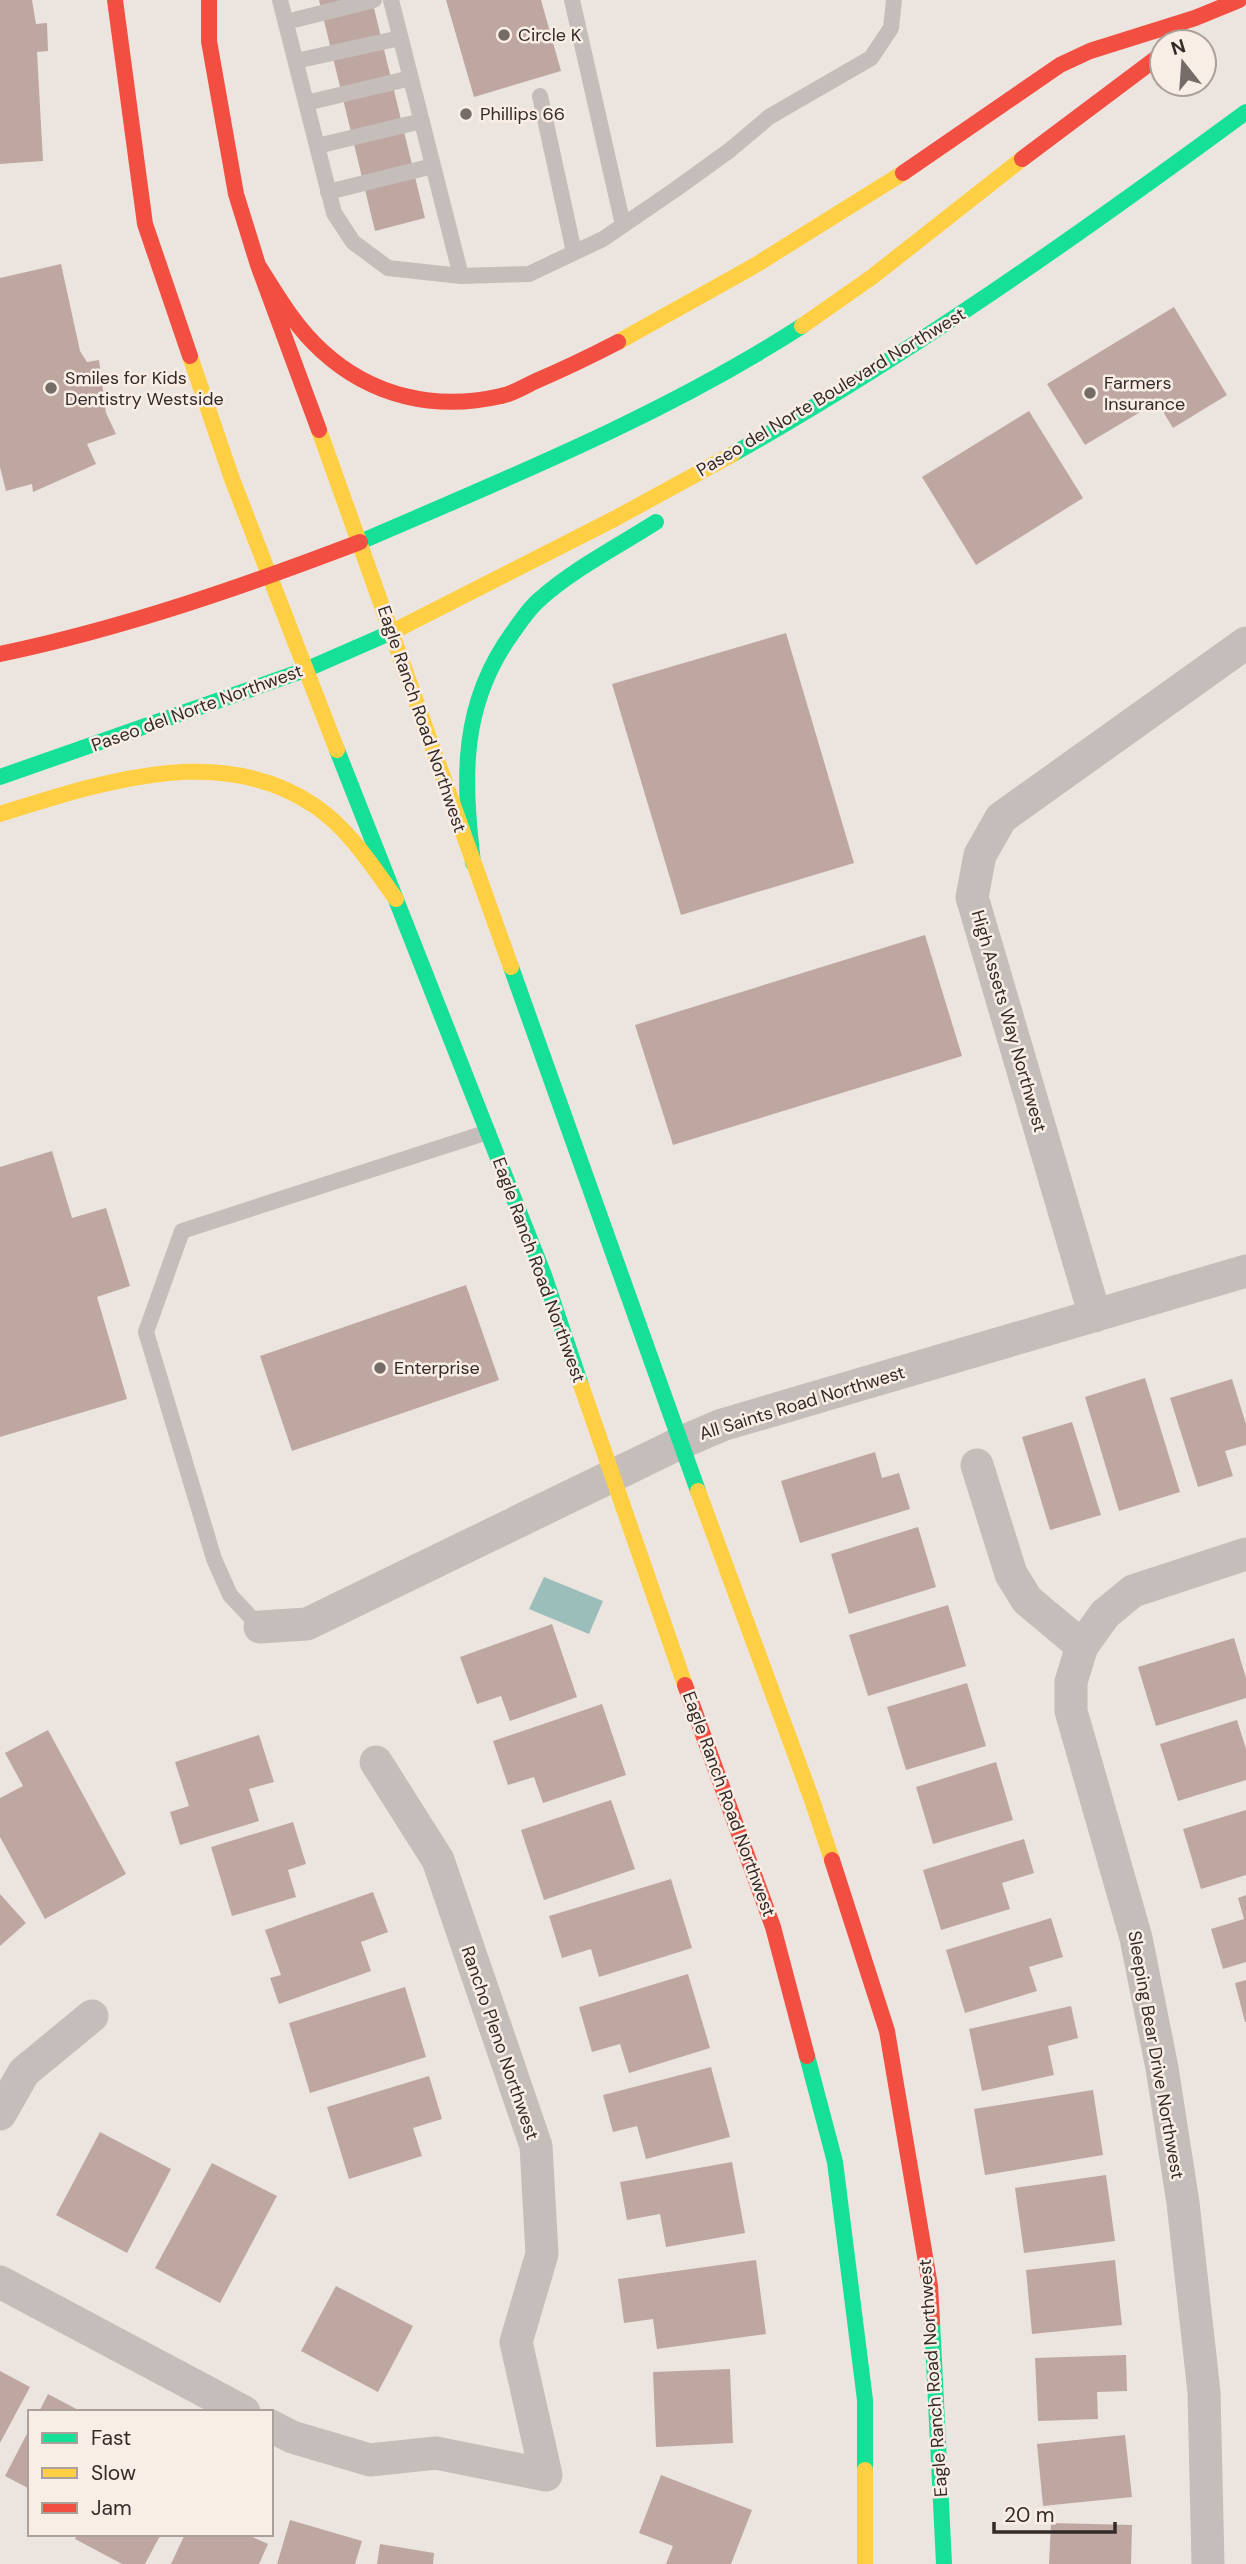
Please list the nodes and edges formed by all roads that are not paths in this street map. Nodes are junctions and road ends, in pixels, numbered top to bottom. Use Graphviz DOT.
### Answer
graph roads {
  1 [pos="115,0"];
  2 [pos="209,0"];
  3 [pos="280,0"];
  4 [pos="374,0"];
  5 [pos="391,0"];
  6 [pos="572,0"];
  7 [pos="894,0"];
  8 [pos="1240,0"];
  9 [pos="286,22"];
  10 [pos="1201,28"];
  11 [pos="400,38"];
  12 [pos="296,61"];
  13 [pos="1148,65"];
  14 [pos="411,78"];
  15 [pos="540,96"];
  16 [pos="306,103"];
  17 [pos="1246,112"];
  18 [pos="422,121"];
  19 [pos="317,145"];
  20 [pos="433,166"];
  21 [pos="328,192"];
  22 [pos="623,225"];
  23 [pos="575,252"];
  24 [pos="258,265"];
  25 [pos="461,276"];
  26 [pos="937,330"];
  27 [pos="731,473"];
  28 [pos="666,516"];
  29 [pos="360,541"];
  30 [pos="270,577"];
  31 [pos="392,632"];
  32 [pos="1246,643"];
  33 [pos="0,654"];
  34 [pos="305,670"];
  35 [pos="0,777"];
  36 [pos="0,814"];
  37 [pos="473,863"];
  38 [pos="396,899"];
  39 [pos="488,1132"];
  40 [pos="1246,1271"];
  41 [pos="1095,1316"];
  42 [pos="680,1443"];
  43 [pos="977,1465"];
  44 [pos="612,1475"];
  45 [pos="1246,1554"];
  46 [pos="260,1627"];
  47 [pos="1082,1646"];
  48 [pos="376,1762"];
  49 [pos="92,2016"];
  50 [pos="0,2114"];
  51 [pos="0,2282"];
  52 [pos="240,2410"];
  53 [pos="273,2427"];
  54 [pos="865,2564"];
  55 [pos="944,2564"];
  56 [pos="1208,2564"];
  1 -- 30 [label="main road, Eagle Ranch Road Northwest"];
  2 -- 24 [label="main road, Eagle Ranch Road Northwest"];
  3 -- 9 [label="lane"];
  4 -- 9 [label="lane"];
  5 -- 11 [label="lane"];
  6 -- 22 [label="lane"];
  7 -- 22 [label="lane"];
  8 -- 10 [label="main road"];
  8 -- 24 [label="main road"];
  9 -- 12 [label="lane"];
  11 -- 12 [label="lane"];
  11 -- 14 [label="lane"];
  12 -- 16 [label="lane"];
  13 -- 29 [label="main road"];
  14 -- 16 [label="lane"];
  14 -- 18 [label="lane"];
  15 -- 23 [label="lane"];
  16 -- 19 [label="lane"];
  17 -- 26 [label="main road, Paseo del Norte Boulevard Northwest"];
  18 -- 19 [label="lane"];
  18 -- 20 [label="lane"];
  19 -- 21 [label="lane"];
  20 -- 21 [label="lane"];
  20 -- 25 [label="lane"];
  21 -- 25 [label="lane"];
  22 -- 23 [label="lane"];
  23 -- 25 [label="lane"];
  24 -- 29 [label="main road, Eagle Ranch Road Northwest"];
  26 -- 27 [label="main road"];
  26 -- 31 [label="main road, Paseo del Norte Boulevard Northwest"];
  28 -- 37 [label="main road"];
  29 -- 30 [label="main road"];
  29 -- 31 [label="main road, Eagle Ranch Road Northwest"];
  30 -- 33 [label="main road"];
  30 -- 34 [label="main road, Eagle Ranch Road Northwest"];
  31 -- 34 [label="main road, Paseo del Norte Northwest"];
  31 -- 37 [label="main road, Eagle Ranch Road Northwest"];
  32 -- 41 [label="street, High Assets Way Northwest"];
  34 -- 35 [label="main road, Paseo del Norte Northwest"];
  34 -- 38 [label="main road, Eagle Ranch Road Northwest"];
  36 -- 38 [label="main road"];
  37 -- 42 [label="main road, Eagle Ranch Road Northwest"];
  38 -- 39 [label="main road, Eagle Ranch Road Northwest"];
  39 -- 44 [label="main road, Eagle Ranch Road Northwest"];
  39 -- 46 [label="lane"];
  40 -- 41 [label="street, All Saints Road Northwest"];
  41 -- 42 [label="street, All Saints Road Northwest"];
  42 -- 44 [label="street, All Saints Road Northwest"];
  42 -- 55 [label="main road, Eagle Ranch Road Northwest"];
  43 -- 47 [label="street"];
  44 -- 46 [label="street, All Saints Road Northwest"];
  44 -- 54 [label="main road, Eagle Ranch Road Northwest"];
  45 -- 47 [label="street, Sleeping Bear Drive Northwest"];
  47 -- 56 [label="street, Sleeping Bear Drive Northwest"];
  48 -- 53 [label="street, Rancho Pleno Northwest"];
  49 -- 50 [label="street"];
  51 -- 52 [label="street"];
}
